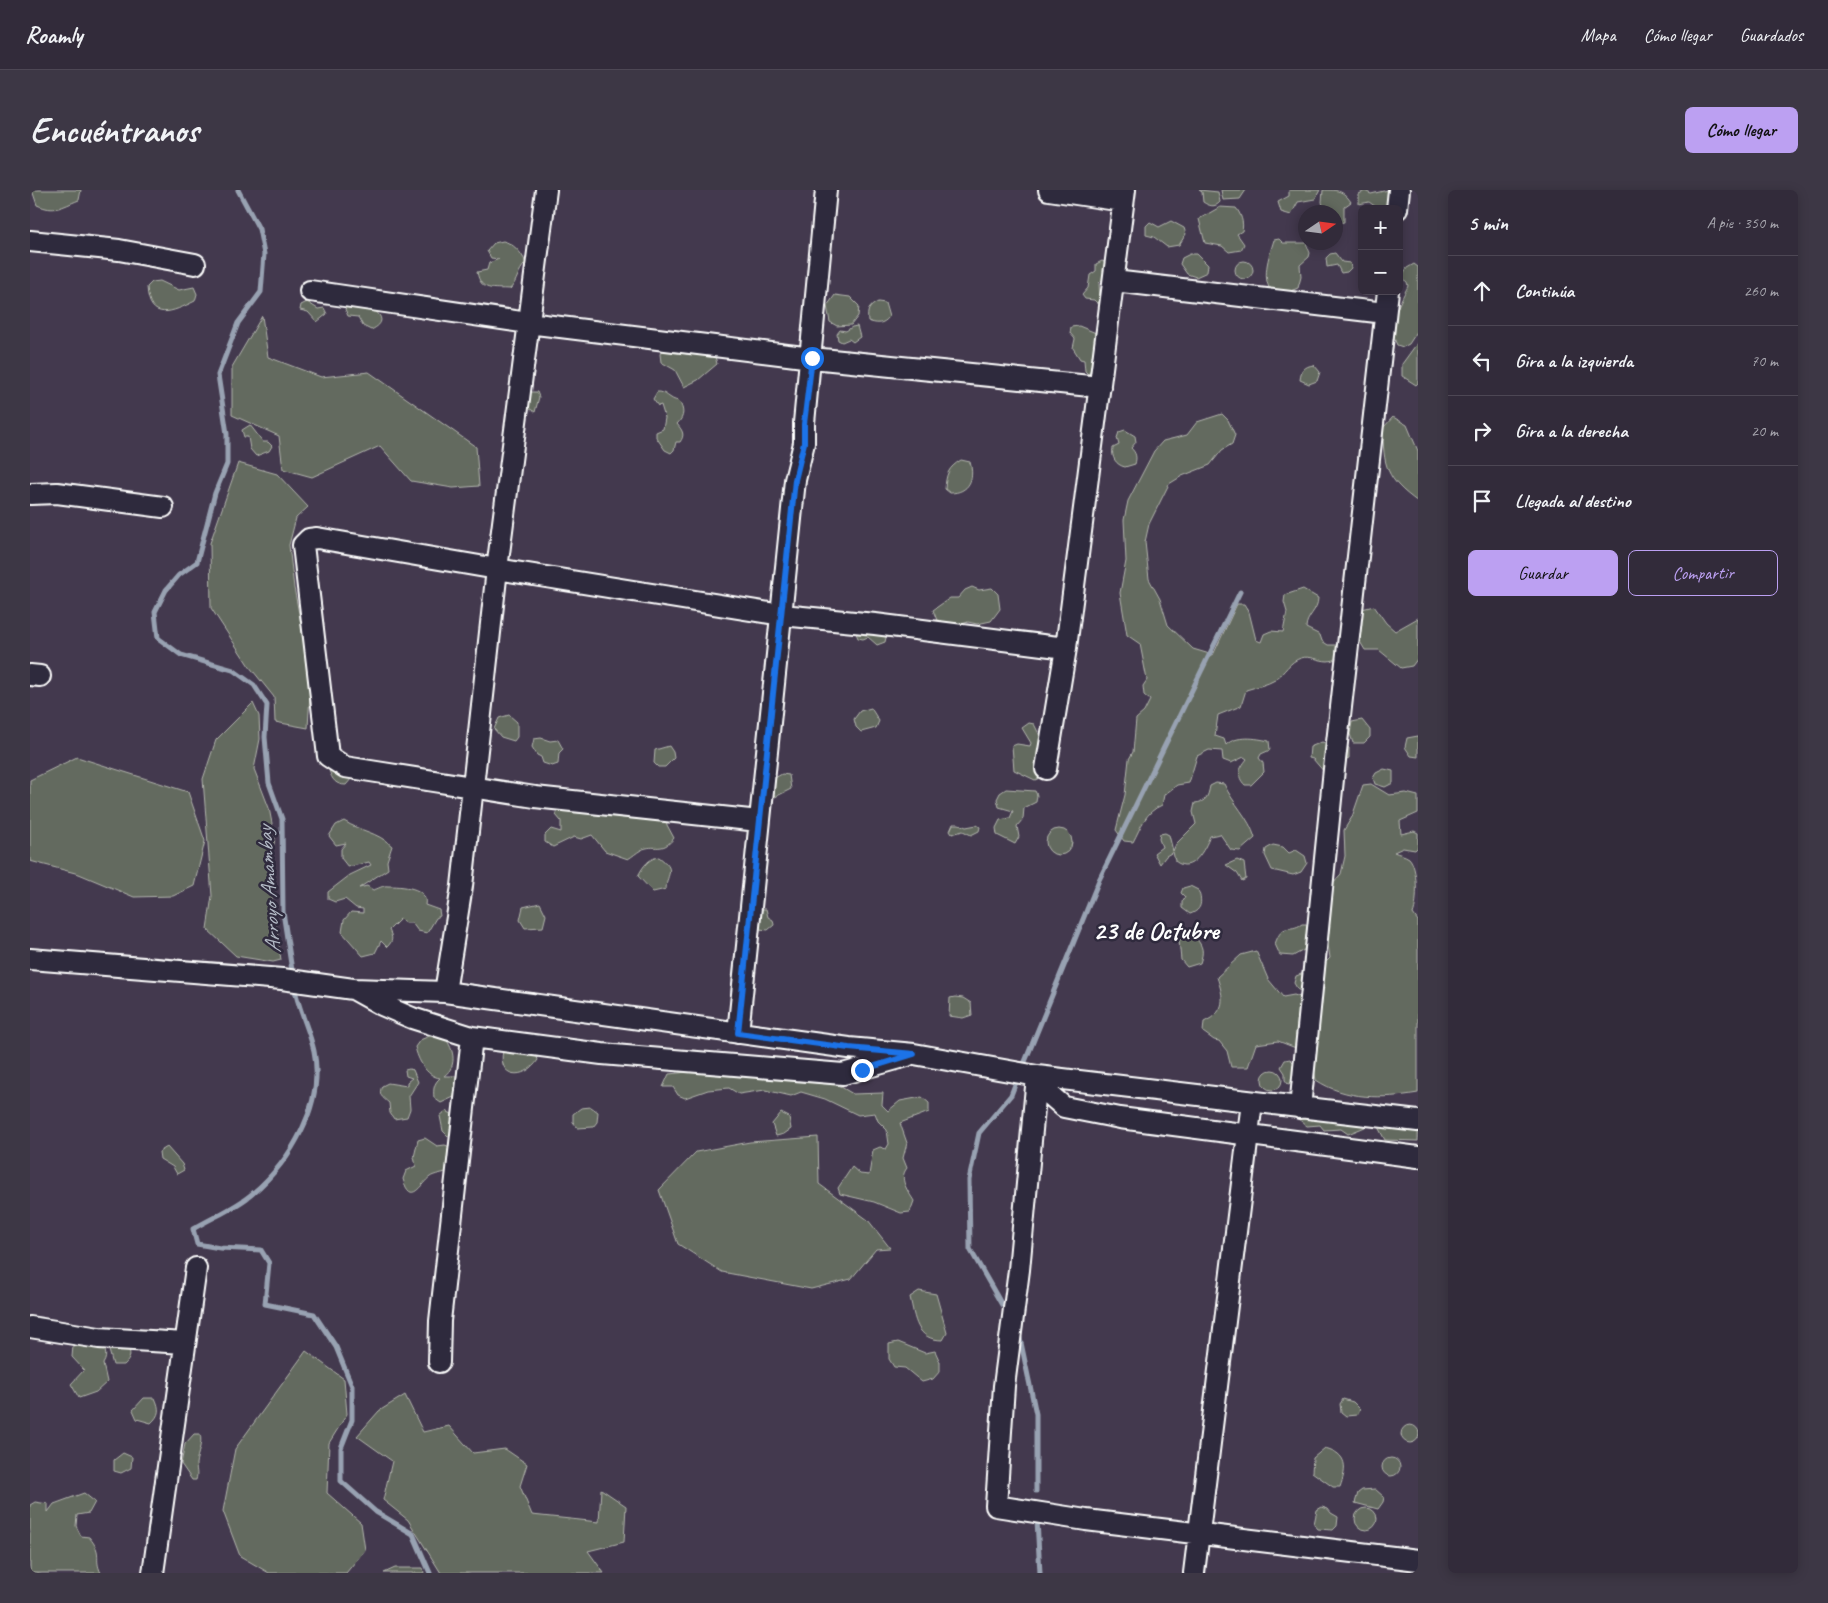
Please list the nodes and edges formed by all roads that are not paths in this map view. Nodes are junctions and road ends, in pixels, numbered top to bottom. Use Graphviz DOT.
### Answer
graph roads {
  1 [pos="546,190"];
  2 [pos="826,190"];
  3 [pos="1049,190"];
  4 [pos="1399,190"];
  5 [pos="1124,195"];
  6 [pos="1397,205"];
  7 [pos="30,241"];
  8 [pos="195,264"];
  9 [pos="1114,281"];
  10 [pos="310,291"];
  11 [pos="1387,295"];
  12 [pos="1385,313"];
  13 [pos="528,323"];
  14 [pos="812,358"];
  15 [pos="1100,387"];
  16 [pos="30,494"];
  17 [pos="163,508"];
  18 [pos="497,570"];
  19 [pos="782,615"];
  20 [pos="1066,648"];
  21 [pos="1046,769"];
  22 [pos="471,788"];
  23 [pos="759,821"];
  24 [pos="31,964"];
  25 [pos="353,989"];
  26 [pos="445,992"];
  27 [pos="738,1033"];
  28 [pos="472,1037"];
  29 [pos="914,1054"];
  30 [pos="1031,1075"];
  31 [pos="1252,1102"];
  32 [pos="1300,1108"];
  33 [pos="1418,1121"];
  34 [pos="1248,1135"];
  35 [pos="1418,1157"];
  36 [pos="196,1268"];
  37 [pos="30,1327"];
  38 [pos="186,1343"];
  39 [pos="439,1362"];
  40 [pos="1198,1534"];
  41 [pos="1418,1560"];
  42 [pos="153,1573"];
  43 [pos="1194,1573"];
  1 -- 13 [label="street"];
  2 -- 14 [label="street"];
  3 -- 5 [label="street"];
  4 -- 6 [label="street"];
  5 -- 9 [label="street"];
  7 -- 8 [label="street"];
  9 -- 12 [label="street"];
  9 -- 15 [label="street"];
  10 -- 13 [label="street"];
  11 -- 12 [label="street"];
  12 -- 32 [label="street"];
  13 -- 14 [label="street"];
  13 -- 18 [label="street"];
  14 -- 15 [label="street"];
  14 -- 19 [label="street"];
  15 -- 20 [label="street"];
  16 -- 17 [label="street"];
  18 -- 19 [label="street"];
  18 -- 22 [label="street"];
  18 -- 22 [label="street"];
  19 -- 20 [label="street"];
  19 -- 23 [label="street"];
  20 -- 21 [label="street"];
  22 -- 23 [label="street"];
  22 -- 26 [label="street"];
  23 -- 27 [label="street"];
  24 -- 25 [label="street"];
  25 -- 26 [label="street"];
  25 -- 28 [label="street"];
  26 -- 27 [label="street"];
  27 -- 29 [label="street"];
  28 -- 29 [label="street"];
  28 -- 39 [label="street"];
  29 -- 30 [label="street"];
  30 -- 31 [label="street"];
  30 -- 34 [label="street"];
  30 -- 40 [label="street"];
  31 -- 32 [label="street"];
  31 -- 34 [label="street"];
  32 -- 33 [label="street"];
  34 -- 35 [label="street"];
  34 -- 40 [label="street"];
  36 -- 38 [label="street"];
  37 -- 38 [label="street"];
  38 -- 42 [label="street"];
  40 -- 41 [label="street"];
  40 -- 43 [label="street"];
}
